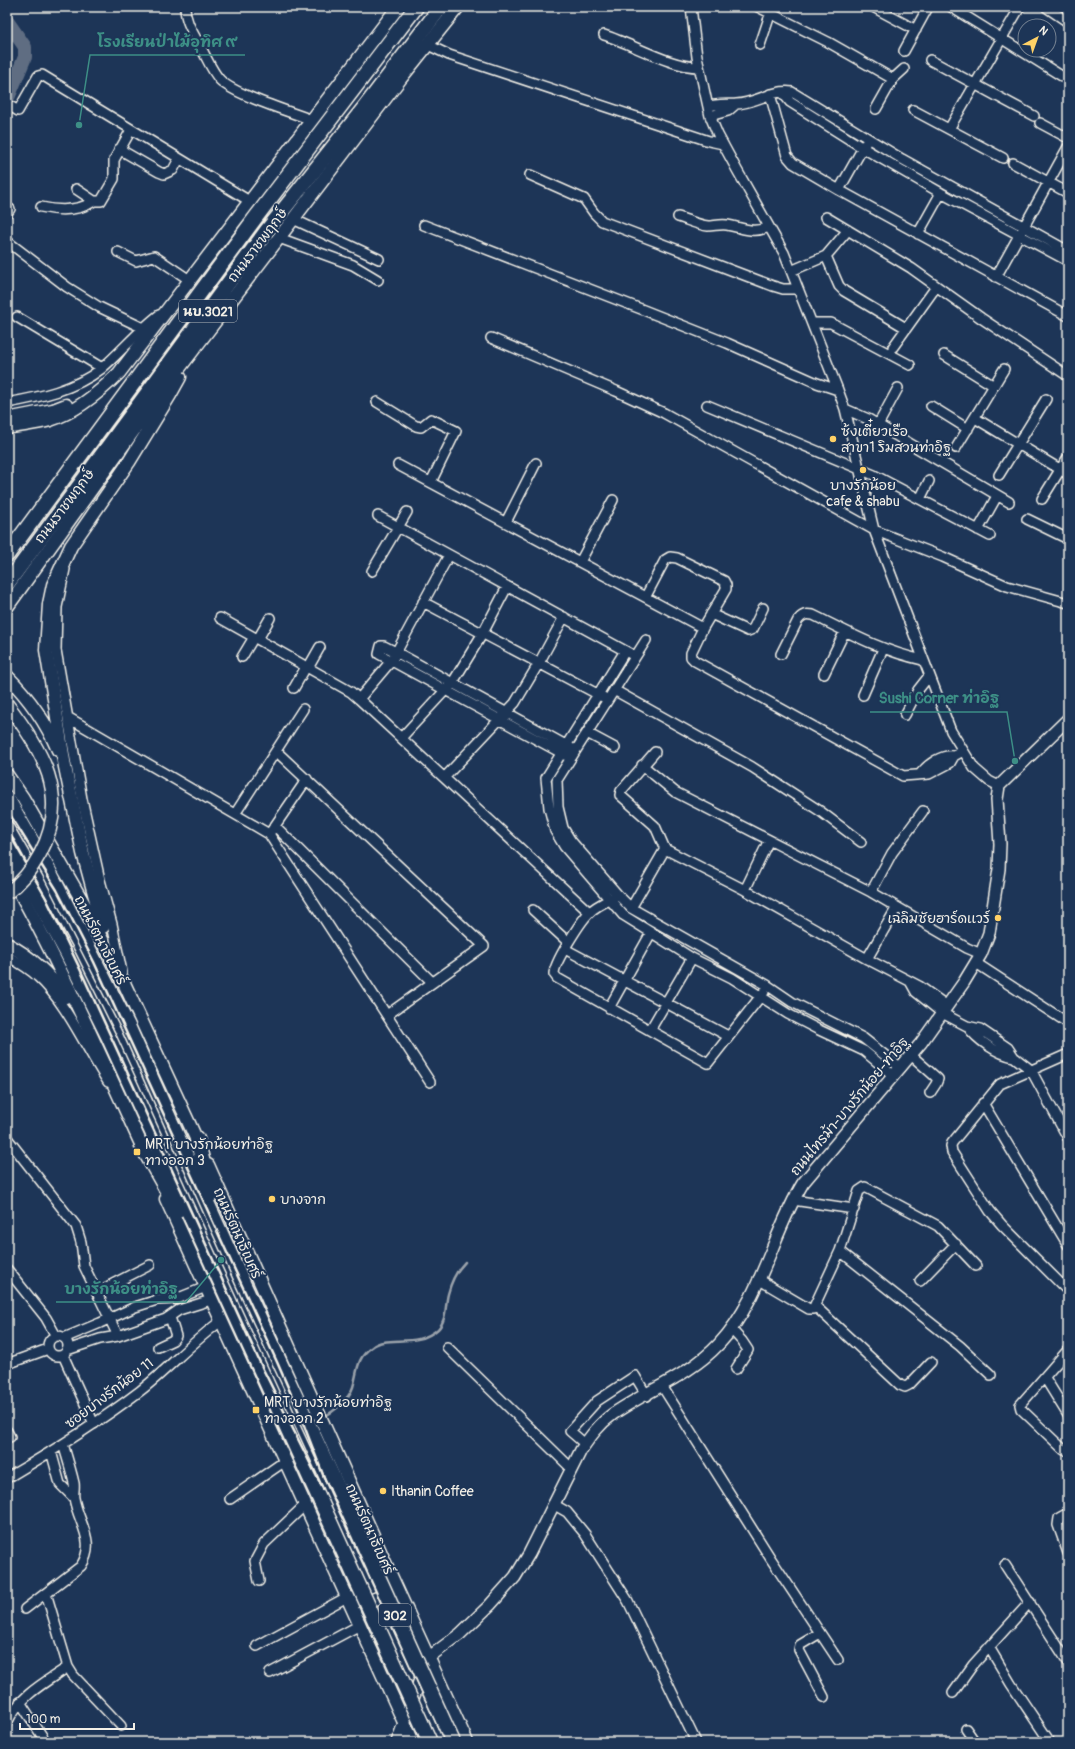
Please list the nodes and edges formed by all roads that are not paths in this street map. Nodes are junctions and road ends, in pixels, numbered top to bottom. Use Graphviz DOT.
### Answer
graph roads {
  1 [pos="185,7"];
  2 [pos="398,7"];
  3 [pos="416,7"];
  4 [pos="441,7"];
  5 [pos="458,7"];
  6 [pos="692,7"];
  7 [pos="758,7"];
  8 [pos="873,7"];
  9 [pos="951,7"];
  10 [pos="1020,7"];
  11 [pos="1046,7"];
  12 [pos="927,9"];
  13 [pos="771,12"];
  14 [pos="1068,22"];
  15 [pos="916,30"];
  16 [pos="604,35"];
  17 [pos="1002,38"];
  18 [pos="428,45"];
  19 [pos="760,45"];
  20 [pos="904,51"];
  21 [pos="930,60"];
  22 [pos="699,66"];
  23 [pos="351,68"];
  24 [pos="904,69"];
  25 [pos="401,78"];
  26 [pos="893,79"];
  27 [pos="1068,80"];
  28 [pos="974,83"];
  29 [pos="782,92"];
  30 [pos="770,94"];
  31 [pos="8,104"];
  32 [pos="736,104"];
  33 [pos="708,106"];
  34 [pos="364,108"];
  35 [pos="876,109"];
  36 [pos="913,110"];
  37 [pos="710,116"];
  38 [pos="312,120"];
  39 [pos="327,125"];
  40 [pos="949,129"];
  41 [pos="131,130"];
  42 [pos="1068,138"];
  43 [pos="868,140"];
  44 [pos="723,144"];
  45 [pos="1068,147"];
  46 [pos="863,148"];
  47 [pos="119,149"];
  48 [pos="1003,158"];
  49 [pos="179,159"];
  50 [pos="1013,163"];
  51 [pos="530,175"];
  52 [pos="1048,182"];
  53 [pos="76,189"];
  54 [pos="839,190"];
  55 [pos="941,193"];
  56 [pos="1068,193"];
  57 [pos="94,201"];
  58 [pos="251,202"];
  59 [pos="41,207"];
  60 [pos="678,217"];
  61 [pos="826,217"];
  62 [pos="293,219"];
  63 [pos="424,225"];
  64 [pos="769,227"];
  65 [pos="848,230"];
  66 [pos="1021,231"];
  67 [pos="918,234"];
  68 [pos="279,238"];
  69 [pos="7,241"];
  70 [pos="1068,251"];
  71 [pos="118,252"];
  72 [pos="826,256"];
  73 [pos="378,259"];
  74 [pos="1068,261"];
  75 [pos="791,271"];
  76 [pos="996,277"];
  77 [pos="378,280"];
  78 [pos="191,281"];
  79 [pos="936,286"];
  80 [pos="798,289"];
  81 [pos="174,304"];
  82 [pos="1068,316"];
  83 [pos="17,317"];
  84 [pos="812,323"];
  85 [pos="143,328"];
  86 [pos="906,328"];
  87 [pos="492,338"];
  88 [pos="893,347"];
  89 [pos="191,354"];
  90 [pos="944,355"];
  91 [pos="910,365"];
  92 [pos="102,368"];
  93 [pos="1004,369"];
  94 [pos="1068,376"];
  95 [pos="994,386"];
  96 [pos="898,388"];
  97 [pos="104,389"];
  98 [pos="838,390"];
  99 [pos="1046,399"];
  100 [pos="377,402"];
  101 [pos="7,403"];
  102 [pos="707,405"];
  103 [pos="931,406"];
  104 [pos="845,409"];
  105 [pos="975,418"];
  106 [pos="7,419"];
  107 [pos="878,425"];
  108 [pos="7,428"];
  109 [pos="968,429"];
  110 [pos="1017,444"];
  111 [pos="956,448"];
  112 [pos="1068,457"];
  113 [pos="536,463"];
  114 [pos="398,465"];
  115 [pos="859,468"];
  116 [pos="1064,472"];
  117 [pos="999,475"];
  118 [pos="929,480"];
  119 [pos="431,482"];
  120 [pos="997,496"];
  121 [pos="920,499"];
  122 [pos="1042,499"];
  123 [pos="613,500"];
  124 [pos="1008,502"];
  125 [pos="407,512"];
  126 [pos="378,516"];
  127 [pos="1027,519"];
  128 [pos="60,522"];
  129 [pos="506,522"];
  130 [pos="398,527"];
  131 [pos="83,529"];
  132 [pos="874,530"];
  133 [pos="978,530"];
  134 [pos="990,536"];
  135 [pos="1068,539"];
  136 [pos="7,555"];
  137 [pos="449,555"];
  138 [pos="580,562"];
  139 [pos="372,571"];
  140 [pos="7,584"];
  141 [pos="507,587"];
  142 [pos="646,596"];
  143 [pos="423,602"];
  144 [pos="1068,603"];
  145 [pos="7,607"];
  146 [pos="763,608"];
  147 [pos="712,614"];
  148 [pos="564,617"];
  149 [pos="220,618"];
  150 [pos="270,618"];
  151 [pos="703,628"];
  152 [pos="845,631"];
  153 [pos="482,633"];
  154 [pos="256,638"];
  155 [pos="646,640"];
  156 [pos="320,647"];
  157 [pos="883,649"];
  158 [pos="625,651"];
  159 [pos="781,654"];
  160 [pos="394,656"];
  161 [pos="635,656"];
  162 [pos="242,657"];
  163 [pos="923,660"];
  164 [pos="539,663"];
  165 [pos="307,667"];
  166 [pos="824,674"];
  167 [pos="7,676"];
  168 [pos="929,676"];
  169 [pos="450,686"];
  170 [pos="294,688"];
  171 [pos="614,690"];
  172 [pos="598,694"];
  173 [pos="863,695"];
  174 [pos="359,698"];
  175 [pos="608,700"];
  176 [pos="7,704"];
  177 [pos="303,709"];
  178 [pos="504,715"];
  179 [pos="905,715"];
  180 [pos="69,718"];
  181 [pos="1068,719"];
  182 [pos="587,733"];
  183 [pos="402,737"];
  184 [pos="615,748"];
  185 [pos="565,750"];
  186 [pos="276,751"];
  187 [pos="963,751"];
  188 [pos="655,752"];
  189 [pos="574,755"];
  190 [pos="642,765"];
  191 [pos="65,767"];
  192 [pos="7,776"];
  193 [pos="445,777"];
  194 [pos="306,779"];
  195 [pos="999,786"];
  196 [pos="7,798"];
  197 [pos="923,811"];
  198 [pos="235,814"];
  199 [pos="275,826"];
  200 [pos="269,834"];
  201 [pos="768,840"];
  202 [pos="7,842"];
  203 [pos="861,842"];
  204 [pos="665,849"];
  205 [pos="7,869"];
  206 [pos="745,890"];
  207 [pos="871,892"];
  208 [pos="7,893"];
  209 [pos="614,898"];
  210 [pos="896,907"];
  211 [pos="631,908"];
  212 [pos="533,910"];
  213 [pos="589,912"];
  214 [pos="651,933"];
  215 [pos="7,944"];
  216 [pos="567,946"];
  217 [pos="7,956"];
  218 [pos="692,958"];
  219 [pos="978,958"];
  220 [pos="867,959"];
  221 [pos="114,961"];
  222 [pos="625,981"];
  223 [pos="432,982"];
  224 [pos="124,983"];
  225 [pos="767,985"];
  226 [pos="762,996"];
  227 [pos="665,1003"];
  228 [pos="609,1008"];
  229 [pos="944,1010"];
  230 [pos="387,1015"];
  231 [pos="1068,1023"];
  232 [pos="650,1030"];
  233 [pos="728,1036"];
  234 [pos="92,1037"];
  235 [pos="1068,1054"];
  236 [pos="911,1055"];
  237 [pos="1031,1070"];
  238 [pos="897,1072"];
  239 [pos="430,1082"];
  240 [pos="930,1093"];
  241 [pos="983,1103"];
  242 [pos="124,1107"];
  243 [pos="7,1138"];
  244 [pos="1068,1138"];
  245 [pos="196,1139"];
  246 [pos="142,1146"];
  247 [pos="793,1200"];
  248 [pos="854,1209"];
  249 [pos="222,1237"];
  250 [pos="956,1244"];
  251 [pos="1068,1245"];
  252 [pos="840,1251"];
  253 [pos="150,1265"];
  254 [pos="976,1266"];
  255 [pos="7,1269"];
  256 [pos="758,1279"];
  257 [pos="920,1281"];
  258 [pos="221,1285"];
  259 [pos="206,1287"];
  260 [pos="1068,1291"];
  261 [pos="97,1292"];
  262 [pos="211,1300"];
  263 [pos="816,1306"];
  264 [pos="170,1317"];
  265 [pos="111,1319"];
  266 [pos="221,1321"];
  267 [pos="731,1329"];
  268 [pos="118,1336"];
  269 [pos="60,1337"];
  270 [pos="158,1347"];
  271 [pos="447,1347"];
  272 [pos="48,1349"];
  273 [pos="1068,1350"];
  274 [pos="65,1352"];
  275 [pos="931,1362"];
  276 [pos="7,1364"];
  277 [pos="736,1369"];
  278 [pos="991,1375"];
  279 [pos="1045,1378"];
  280 [pos="662,1386"];
  281 [pos="647,1396"];
  282 [pos="1068,1415"];
  283 [pos="94,1424"];
  284 [pos="63,1444"];
  285 [pos="585,1444"];
  286 [pos="1068,1450"];
  287 [pos="51,1452"];
  288 [pos="285,1461"];
  289 [pos="571,1468"];
  290 [pos="7,1478"];
  291 [pos="73,1496"];
  292 [pos="230,1499"];
  293 [pos="553,1504"];
  294 [pos="305,1505"];
  295 [pos="1068,1513"];
  296 [pos="1068,1553"];
  297 [pos="1005,1566"];
  298 [pos="392,1578"];
  299 [pos="259,1580"];
  300 [pos="46,1593"];
  301 [pos="347,1597"];
  302 [pos="1030,1602"];
  303 [pos="25,1609"];
  304 [pos="360,1625"];
  305 [pos="820,1633"];
  306 [pos="257,1646"];
  307 [pos="989,1647"];
  308 [pos="428,1658"];
  309 [pos="838,1660"];
  310 [pos="1068,1662"];
  311 [pos="68,1667"];
  312 [pos="270,1673"];
  313 [pos="953,1693"];
  314 [pos="824,1697"];
  315 [pos="20,1702"];
  316 [pos="404,1722"];
  317 [pos="7,1723"];
  318 [pos="121,1726"];
  319 [pos="966,1728"];
  320 [pos="46,1742"];
  321 [pos="397,1742"];
  322 [pos="413,1742"];
  323 [pos="430,1742"];
  324 [pos="453,1742"];
  325 [pos="467,1742"];
  326 [pos="696,1742"];
  327 [pos="975,1742"];
  328 [pos="1050,1742"];
  1 -- 38 [label="street"];
  2 -- 23 [label="main road"];
  3 -- 39 [label="main road, ถนนราชพฤกษ์ / นบ.3021"];
  4 -- 34 [label="main road, ถนนราชพฤกษ์ / นบ.3021"];
  5 -- 18 [label="main road"];
  6 -- 22 [label="street"];
  7 -- 13 [label="street"];
  8 -- 15 [label="street"];
  9 -- 17 [label="street"];
  10 -- 17 [label="street"];
  11 -- 14 [label="street"];
  12 -- 15 [label="street"];
  13 -- 19 [label="street"];
  13 -- 26 [label="street"];
  15 -- 20 [label="street"];
  16 -- 22 [label="street"];
  17 -- 27 [label="street"];
  17 -- 28 [label="street"];
  18 -- 25 [label="main road"];
  18 -- 44 [label="street"];
  21 -- 28 [label="street"];
  22 -- 33 [label="street"];
  23 -- 38 [label="main road"];
  23 -- 39 [label="main road"];
  24 -- 26 [label="street"];
  25 -- 34 [label="main road"];
  25 -- 62 [label="main road"];
  26 -- 35 [label="street"];
  28 -- 40 [label="street"];
  28 -- 42 [label="street"];
  29 -- 30 [label="street"];
  29 -- 43 [label="street"];
  29 -- 46 [label="street"];
  30 -- 32 [label="street"];
  30 -- 54 [label="street"];
  31 -- 41 [label="street"];
  32 -- 33 [label="street"];
  32 -- 37 [label="street"];
  33 -- 37 [label="street"];
  34 -- 128 [label="main road, ถนนราชพฤกษ์ / นบ.3021"];
  36 -- 40 [label="street"];
  37 -- 44 [label="street"];
  38 -- 58 [label="main road"];
  39 -- 136 [label="main road, ถนนราชพฤกษ์ / นบ.3021"];
  40 -- 48 [label="street"];
  41 -- 47 [label="street"];
  41 -- 49 [label="street"];
  43 -- 46 [label="street"];
  43 -- 66 [label="street"];
  44 -- 64 [label="street"];
  45 -- 52 [label="street"];
  46 -- 54 [label="street"];
  46 -- 55 [label="street"];
  47 -- 49 [label="street"];
  47 -- 57 [label="street"];
  49 -- 58 [label="street"];
  50 -- 52 [label="street"];
  51 -- 80 [label="street"];
  52 -- 56 [label="street"];
  52 -- 66 [label="street"];
  53 -- 57 [label="street"];
  54 -- 67 [label="street"];
  55 -- 66 [label="street"];
  55 -- 67 [label="street"];
  57 -- 59 [label="street"];
  58 -- 78 [label="main road"];
  60 -- 64 [label="street"];
  61 -- 65 [label="street"];
  62 -- 68 [label="main road"];
  62 -- 73 [label="street"];
  63 -- 98 [label="street"];
  64 -- 75 [label="street"];
  65 -- 72 [label="street"];
  65 -- 79 [label="street"];
  66 -- 70 [label="street"];
  66 -- 74 [label="street"];
  66 -- 76 [label="street"];
  67 -- 76 [label="street"];
  68 -- 77 [label="street"];
  68 -- 89 [label="main road"];
  69 -- 85 [label="street"];
  71 -- 78 [label="street"];
  72 -- 75 [label="street"];
  72 -- 86 [label="street"];
  75 -- 80 [label="street"];
  76 -- 82 [label="street"];
  78 -- 81 [label="main road"];
  79 -- 86 [label="street"];
  79 -- 94 [label="street"];
  80 -- 84 [label="street"];
  81 -- 85 [label="street"];
  81 -- 97 [label="main road"];
  83 -- 92 [label="street"];
  84 -- 91 [label="street"];
  84 -- 98 [label="street"];
  85 -- 92 [label="street"];
  86 -- 88 [label="street"];
  87 -- 132 [label="street"];
  89 -- 128 [label="main road"];
  89 -- 131 [label="main road"];
  90 -- 95 [label="street"];
  92 -- 101 [label="street"];
  93 -- 95 [label="street"];
  95 -- 105 [label="street"];
  96 -- 107 [label="street"];
  97 -- 106 [label="main road"];
  97 -- 108 [label="main road"];
  98 -- 104 [label="street"];
  99 -- 110 [label="street"];
  100 -- 119 [label="street"];
  102 -- 115 [label="street"];
  103 -- 109 [label="street"];
  104 -- 107 [label="street"];
  104 -- 115 [label="street"];
  105 -- 109 [label="street"];
  105 -- 110 [label="street"];
  107 -- 120 [label="street"];
  109 -- 111 [label="street"];
  110 -- 116 [label="street"];
  110 -- 117 [label="street"];
  112 -- 116 [label="street"];
  113 -- 129 [label="street"];
  114 -- 119 [label="street"];
  115 -- 121 [label="street"];
  115 -- 132 [label="street"];
  116 -- 122 [label="street"];
  118 -- 121 [label="street"];
  119 -- 129 [label="street"];
  120 -- 124 [label="street"];
  120 -- 133 [label="street"];
  121 -- 133 [label="street"];
  123 -- 138 [label="street"];
  125 -- 130 [label="street"];
  126 -- 130 [label="street"];
  127 -- 135 [label="street"];
  128 -- 140 [label="main road, ถนนราชพฤกษ์ / นบ.3021"];
  128 -- 145 [label="main road"];
  129 -- 138 [label="street"];
  130 -- 137 [label="street"];
  130 -- 139 [label="street"];
  131 -- 180 [label="street"];
  131 -- 191 [label="main road"];
  132 -- 144 [label="street"];
  132 -- 163 [label="street"];
  133 -- 134 [label="street"];
  137 -- 141 [label="street"];
  137 -- 143 [label="street"];
  138 -- 142 [label="street"];
  141 -- 148 [label="street"];
  141 -- 153 [label="street"];
  142 -- 147 [label="street"];
  142 -- 151 [label="street"];
  143 -- 153 [label="street"];
  143 -- 160 [label="street"];
  146 -- 147 [label="street"];
  147 -- 151 [label="street"];
  148 -- 158 [label="street"];
  148 -- 164 [label="street"];
  149 -- 154 [label="street"];
  150 -- 154 [label="street"];
  151 -- 187 [label="street"];
  152 -- 157 [label="street"];
  152 -- 159 [label="street"];
  152 -- 166 [label="street"];
  153 -- 164 [label="street"];
  153 -- 169 [label="street"];
  154 -- 162 [label="street"];
  154 -- 165 [label="street"];
  155 -- 161 [label="street"];
  156 -- 165 [label="street"];
  157 -- 163 [label="street"];
  157 -- 173 [label="street"];
  158 -- 161 [label="street"];
  158 -- 172 [label="street"];
  160 -- 169 [label="street"];
  160 -- 174 [label="street"];
  161 -- 171 [label="street"];
  163 -- 168 [label="street"];
  164 -- 172 [label="street"];
  164 -- 178 [label="street"];
  165 -- 170 [label="street"];
  165 -- 174 [label="street"];
  167 -- 191 [label="main road"];
  168 -- 179 [label="street"];
  168 -- 187 [label="street"];
  169 -- 178 [label="street"];
  169 -- 183 [label="street"];
  171 -- 175 [label="street"];
  171 -- 203 [label="street"];
  172 -- 175 [label="street"];
  172 -- 185 [label="street"];
  174 -- 183 [label="street"];
  175 -- 182 [label="street"];
  176 -- 208 [label="main road, bridge"];
  177 -- 186 [label="street"];
  178 -- 185 [label="street"];
  178 -- 193 [label="street"];
  180 -- 198 [label="street"];
  180 -- 224 [label="street"];
  181 -- 195 [label="street"];
  182 -- 184 [label="street"];
  182 -- 189 [label="street"];
  183 -- 193 [label="street"];
  185 -- 189 [label="street"];
  185 -- 209 [label="street"];
  186 -- 194 [label="street"];
  186 -- 198 [label="street"];
  187 -- 195 [label="street"];
  188 -- 190 [label="street"];
  189 -- 209 [label="street"];
  190 -- 201 [label="street"];
  190 -- 204 [label="street"];
  191 -- 221 [label="main road"];
  192 -- 221 [label="main road, ถนนรัตนาธิเบศร์ / 302"];
  193 -- 213 [label="street"];
  194 -- 199 [label="street"];
  194 -- 223 [label="street"];
  195 -- 219 [label="street, ถนนไทรม้า-บางรักน้อย-ท่าอิฐ"];
  196 -- 249 [label="main road, ถนนรัตนาธิเบศร์ / 302"];
  197 -- 207 [label="street"];
  198 -- 200 [label="street"];
  199 -- 200 [label="street"];
  199 -- 223 [label="street"];
  200 -- 230 [label="street"];
  201 -- 206 [label="street"];
  201 -- 207 [label="street"];
  202 -- 258 [label="main road, 302"];
  204 -- 206 [label="street"];
  204 -- 211 [label="street"];
  205 -- 234 [label="main road, 302"];
  206 -- 220 [label="street"];
  207 -- 210 [label="street"];
  209 -- 211 [label="street"];
  209 -- 213 [label="street"];
  209 -- 214 [label="street"];
  210 -- 219 [label="street"];
  210 -- 220 [label="street"];
  211 -- 225 [label="street"];
  212 -- 216 [label="street"];
  213 -- 216 [label="street"];
  214 -- 218 [label="street"];
  214 -- 222 [label="street"];
  215 -- 234 [label="main road"];
  216 -- 222 [label="street"];
  216 -- 228 [label="street"];
  217 -- 242 [label="street"];
  218 -- 226 [label="street"];
  218 -- 227 [label="street"];
  219 -- 229 [label="street, ถนนไทรม้า-บางรักน้อย-ท่าอิฐ"];
  219 -- 231 [label="street"];
  220 -- 229 [label="street"];
  221 -- 224 [label="main road, ถนนรัตนาธิเบศร์ / 302"];
  222 -- 227 [label="street"];
  222 -- 228 [label="street"];
  223 -- 230 [label="street"];
  224 -- 245 [label="main road, ถนนรัตนาธิเบศร์ / 302"];
  225 -- 226 [label="street"];
  225 -- 238 [label="street"];
  226 -- 233 [label="street"];
  226 -- 238 [label="street"];
  227 -- 232 [label="street"];
  227 -- 233 [label="street"];
  228 -- 232 [label="street"];
  229 -- 236 [label="street, ถนนไทรม้า-บางรักน้อย-ท่าอิฐ"];
  229 -- 237 [label="street"];
  230 -- 239 [label="street"];
  232 -- 233 [label="street"];
  234 -- 242 [label="main road, 302"];
  235 -- 237 [label="street"];
  236 -- 238 [label="street, ถนนไทรม้า-บางรักน้อย-ท่าอิฐ"];
  236 -- 240 [label="street"];
  237 -- 241 [label="street"];
  237 -- 244 [label="street"];
  238 -- 247 [label="street, ถนนไทรม้า-บางรักน้อย-ท่าอิฐ"];
  241 -- 251 [label="street"];
  241 -- 260 [label="street"];
  242 -- 246 [label="main road, 302"];
  243 -- 261 [label="street"];
  245 -- 249 [label="main road"];
  245 -- 298 [label="main road, ถนนรัตนาธิเบศร์ / 302"];
  246 -- 258 [label="main road"];
  246 -- 259 [label="main road, 302"];
  247 -- 248 [label="street"];
  247 -- 256 [label="street, ถนนไทรม้า-บางรักน้อย-ท่าอิฐ"];
  248 -- 250 [label="street"];
  248 -- 252 [label="street"];
  249 -- 324 [label="main road, ถนนรัตนาธิเบศร์ / 302, bridge"];
  250 -- 254 [label="street"];
  250 -- 257 [label="street"];
  252 -- 263 [label="street"];
  252 -- 278 [label="street"];
  253 -- 261 [label="street"];
  255 -- 269 [label="street"];
  256 -- 263 [label="street"];
  256 -- 267 [label="street, ถนนไทรม้า-บางรักน้อย-ท่าอิฐ"];
  258 -- 323 [label="main road, 302, bridge"];
  259 -- 262 [label="main road, 302"];
  259 -- 265 [label="street"];
  261 -- 265 [label="street"];
  262 -- 264 [label="street"];
  262 -- 266 [label="main road, 302"];
  263 -- 275 [label="street"];
  264 -- 268 [label="street"];
  264 -- 270 [label="street"];
  265 -- 268 [label="street"];
  265 -- 269 [label="street"];
  266 -- 283 [label="street, ซอยบางรักน้อย 11"];
  266 -- 288 [label="main road, 302"];
  267 -- 277 [label="street"];
  267 -- 280 [label="street, ถนนไทรม้า-บางรักน้อย-ท่าอิฐ"];
  268 -- 274 [label="street"];
  269 -- 272 [label="street"];
  269 -- 274 [label="street"];
  271 -- 289 [label="street"];
  272 -- 274 [label="street"];
  272 -- 276 [label="street"];
  273 -- 279 [label="street"];
  274 -- 283 [label="street"];
  279 -- 282 [label="street"];
  279 -- 286 [label="street"];
  280 -- 281 [label="street, ถนนไทรม้า-บางรักน้อย-ท่าอิฐ"];
  280 -- 305 [label="street"];
  281 -- 285 [label="street, ถนนไทรม้า-บางรักน้อย-ท่าอิฐ"];
  281 -- 285 [label="street"];
  283 -- 284 [label="street, ซอยบางรักน้อย 11"];
  284 -- 287 [label="street, ซอยบางรักน้อย 11"];
  284 -- 291 [label="street"];
  285 -- 289 [label="street, ถนนไทรม้า-บางรักน้อย-ท่าอิฐ"];
  287 -- 290 [label="street, ซอยบางรักน้อย 11"];
  287 -- 291 [label="street"];
  288 -- 292 [label="street"];
  288 -- 294 [label="main road, 302"];
  289 -- 293 [label="street, ถนนไทรม้า-บางรักน้อย-ท่าอิฐ"];
  291 -- 300 [label="street"];
  293 -- 308 [label="street, ถนนไทรม้า-บางรักน้อย-ท่าอิฐ"];
  293 -- 326 [label="street"];
  294 -- 299 [label="street"];
  294 -- 301 [label="main road, 302"];
  295 -- 296 [label="street"];
  297 -- 302 [label="street"];
  298 -- 301 [label="main road"];
  298 -- 308 [label="main road, ถนนรัตนาธิเบศร์ / 302"];
  300 -- 303 [label="street"];
  300 -- 311 [label="street"];
  301 -- 304 [label="main road, 302"];
  301 -- 306 [label="street"];
  302 -- 307 [label="street"];
  302 -- 310 [label="street"];
  304 -- 312 [label="street"];
  304 -- 316 [label="main road, 302"];
  305 -- 309 [label="street"];
  305 -- 314 [label="street"];
  307 -- 313 [label="street"];
  307 -- 328 [label="street"];
  308 -- 316 [label="street"];
  308 -- 325 [label="main road, ถนนรัตนาธิเบศร์ / 302"];
  311 -- 315 [label="street"];
  311 -- 318 [label="street"];
  315 -- 317 [label="street"];
  315 -- 320 [label="street"];
  316 -- 321 [label="street"];
  316 -- 322 [label="main road, 302"];
  319 -- 327 [label="street"];
}
